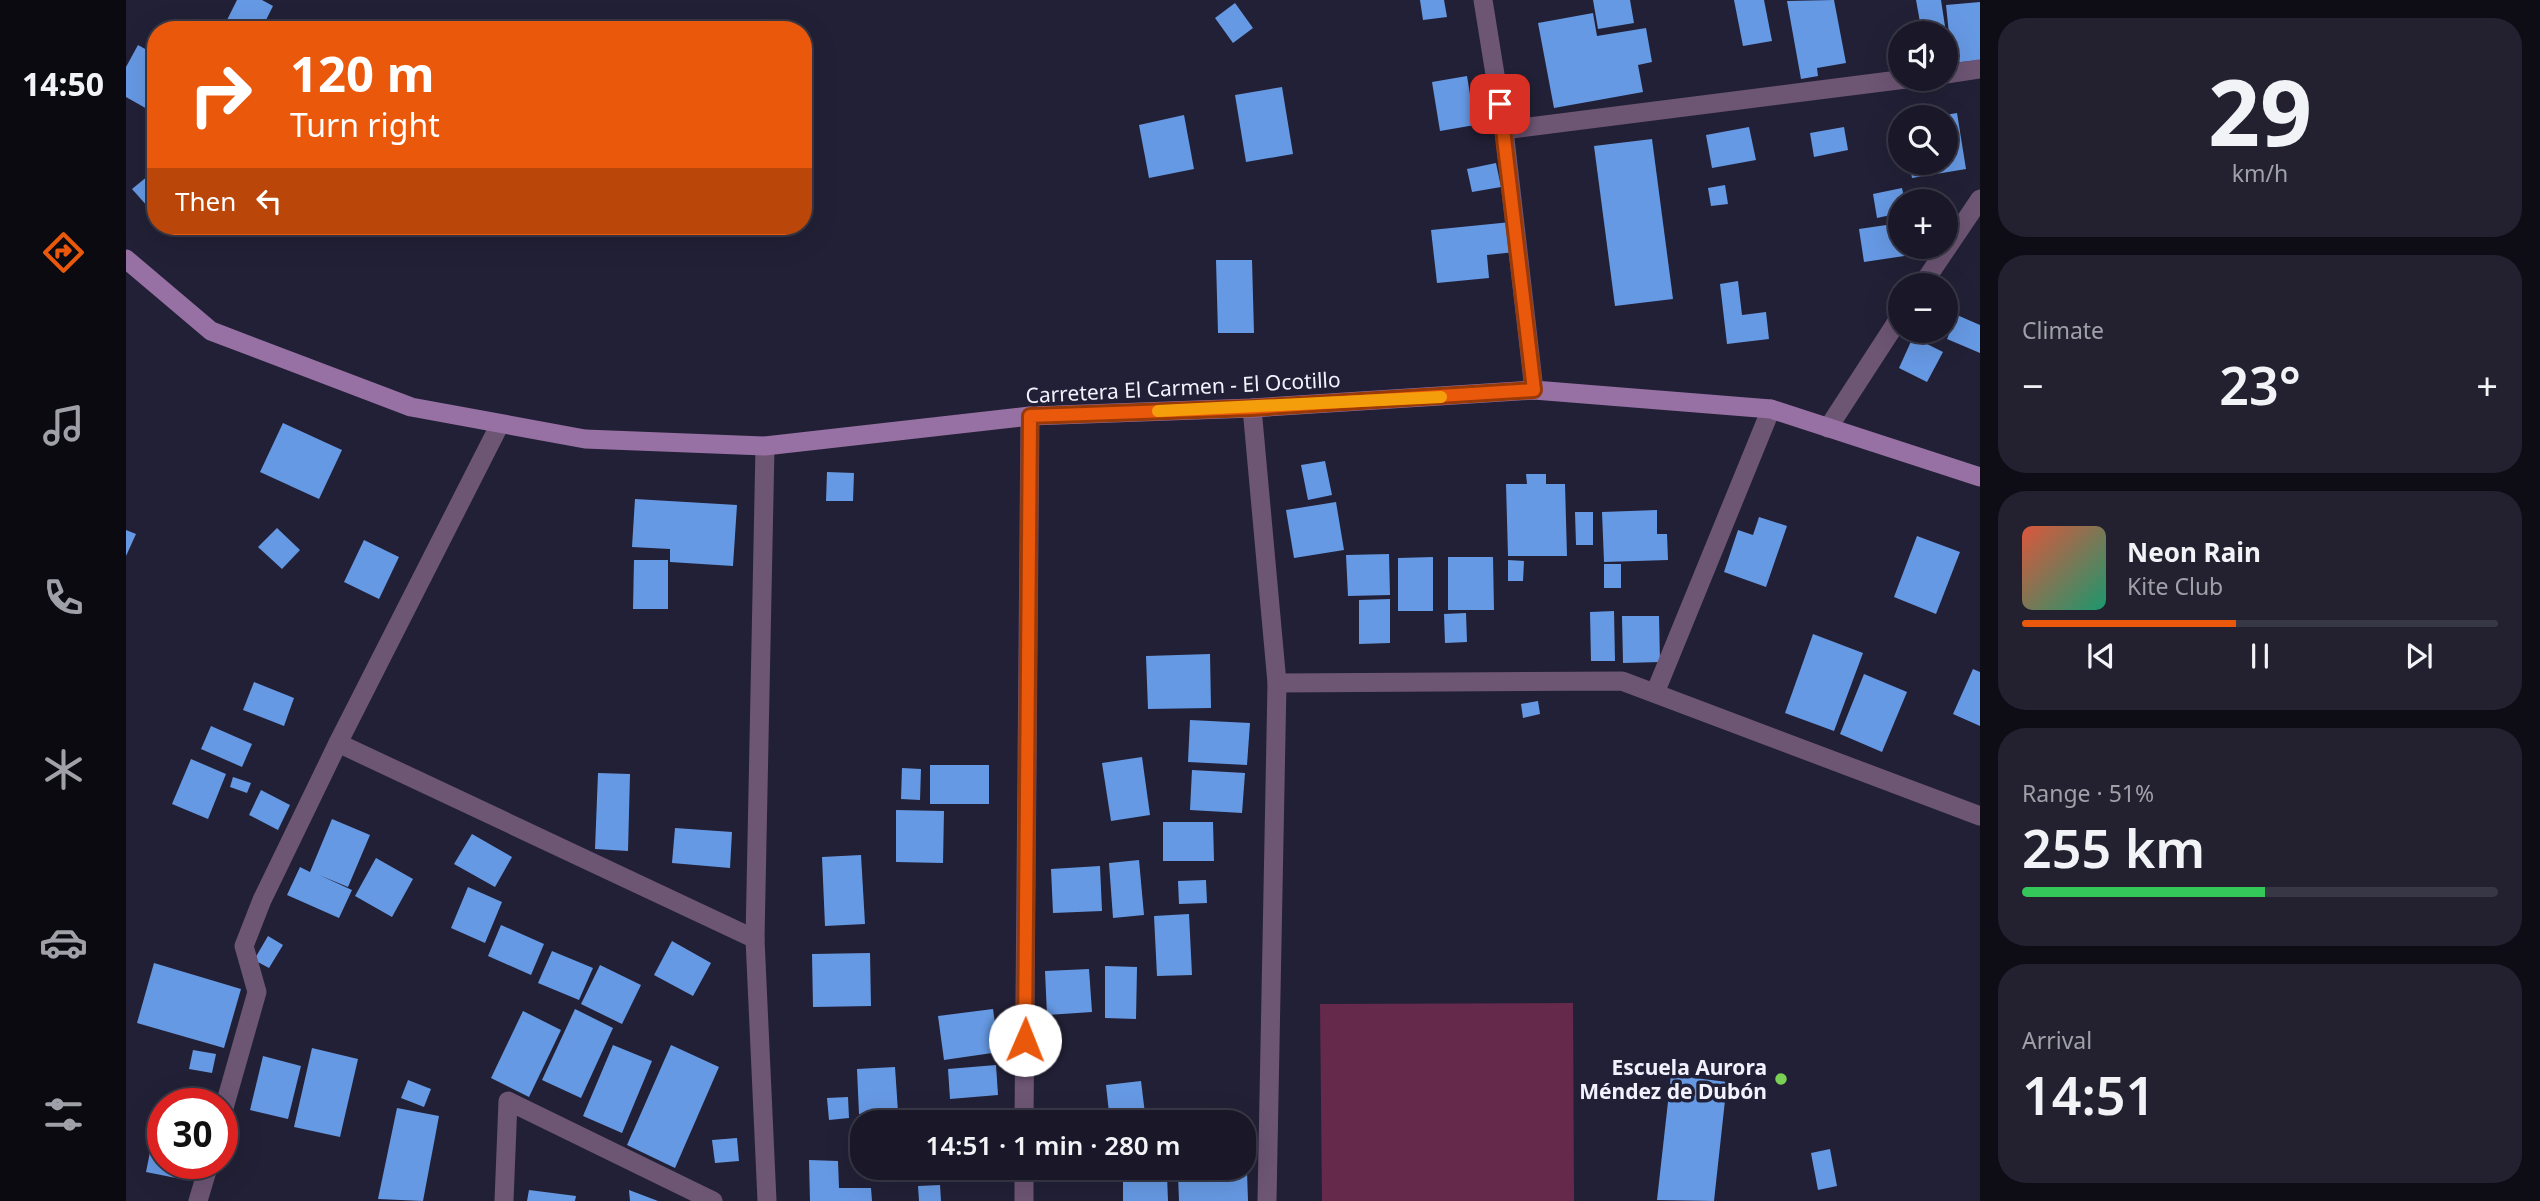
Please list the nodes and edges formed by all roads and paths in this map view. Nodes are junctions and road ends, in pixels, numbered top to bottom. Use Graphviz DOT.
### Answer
graph roads {
  1 [pos="1483,0"];
  2 [pos="1980,69"];
  3 [pos="1958,72"];
  4 [pos="1888,81"];
  5 [pos="1504,130"];
  6 [pos="1980,200"];
  7 [pos="126,259"];
  8 [pos="1930,273"];
  9 [pos="1888,336"];
  10 [pos="1534,390"];
  11 [pos="1252,408"];
  12 [pos="1771,409"];
  13 [pos="1030,416"];
  14 [pos="500,424"];
  15 [pos="1828,428"];
  16 [pos="765,446"];
  17 [pos="1980,477"];
  18 [pos="1277,683"];
  19 [pos="1655,693"];
  20 [pos="338,743"];
  21 [pos="1980,816"];
  22 [pos="755,939"];
  23 [pos="230,1088"];
  24 [pos="1024,1110"];
  25 [pos="205,1179"];
  26 [pos="1024,1180"];
  27 [pos="198,1201"];
  28 [pos="504,1201"];
  29 [pos="713,1201"];
  30 [pos="767,1201"];
  31 [pos="1024,1201"];
  32 [pos="1267,1201"];
  1 -- 5 [label="street"];
  2 -- 3 [label="street"];
  4 -- 5 [label="street"];
  5 -- 10 [label="street"];
  6 -- 8 [label="street"];
  7 -- 14 [label="main road, Carretera El Carmen - El Ocotillo"];
  9 -- 15 [label="street"];
  10 -- 11 [label="main road, Carretera El Carmen - El Ocotillo"];
  10 -- 12 [label="main road, Carretera El Carmen - El Ocotillo"];
  11 -- 13 [label="main road, Carretera El Carmen - El Ocotillo"];
  11 -- 18 [label="street"];
  12 -- 15 [label="main road, Carretera El Carmen - El Ocotillo"];
  12 -- 19 [label="street"];
  13 -- 16 [label="main road, Carretera El Carmen - El Ocotillo"];
  13 -- 24 [label="street"];
  14 -- 16 [label="main road, Carretera El Carmen - El Ocotillo"];
  14 -- 20 [label="street"];
  15 -- 17 [label="main road, Carretera El Carmen - El Ocotillo"];
  16 -- 22 [label="street"];
  18 -- 19 [label="street"];
  18 -- 32 [label="street"];
  19 -- 21 [label="street"];
  20 -- 22 [label="street"];
  20 -- 23 [label="street"];
  22 -- 30 [label="street"];
  25 -- 27 [label="street"];
  26 -- 31 [label="street"];
  28 -- 29 [label="street"];
}
